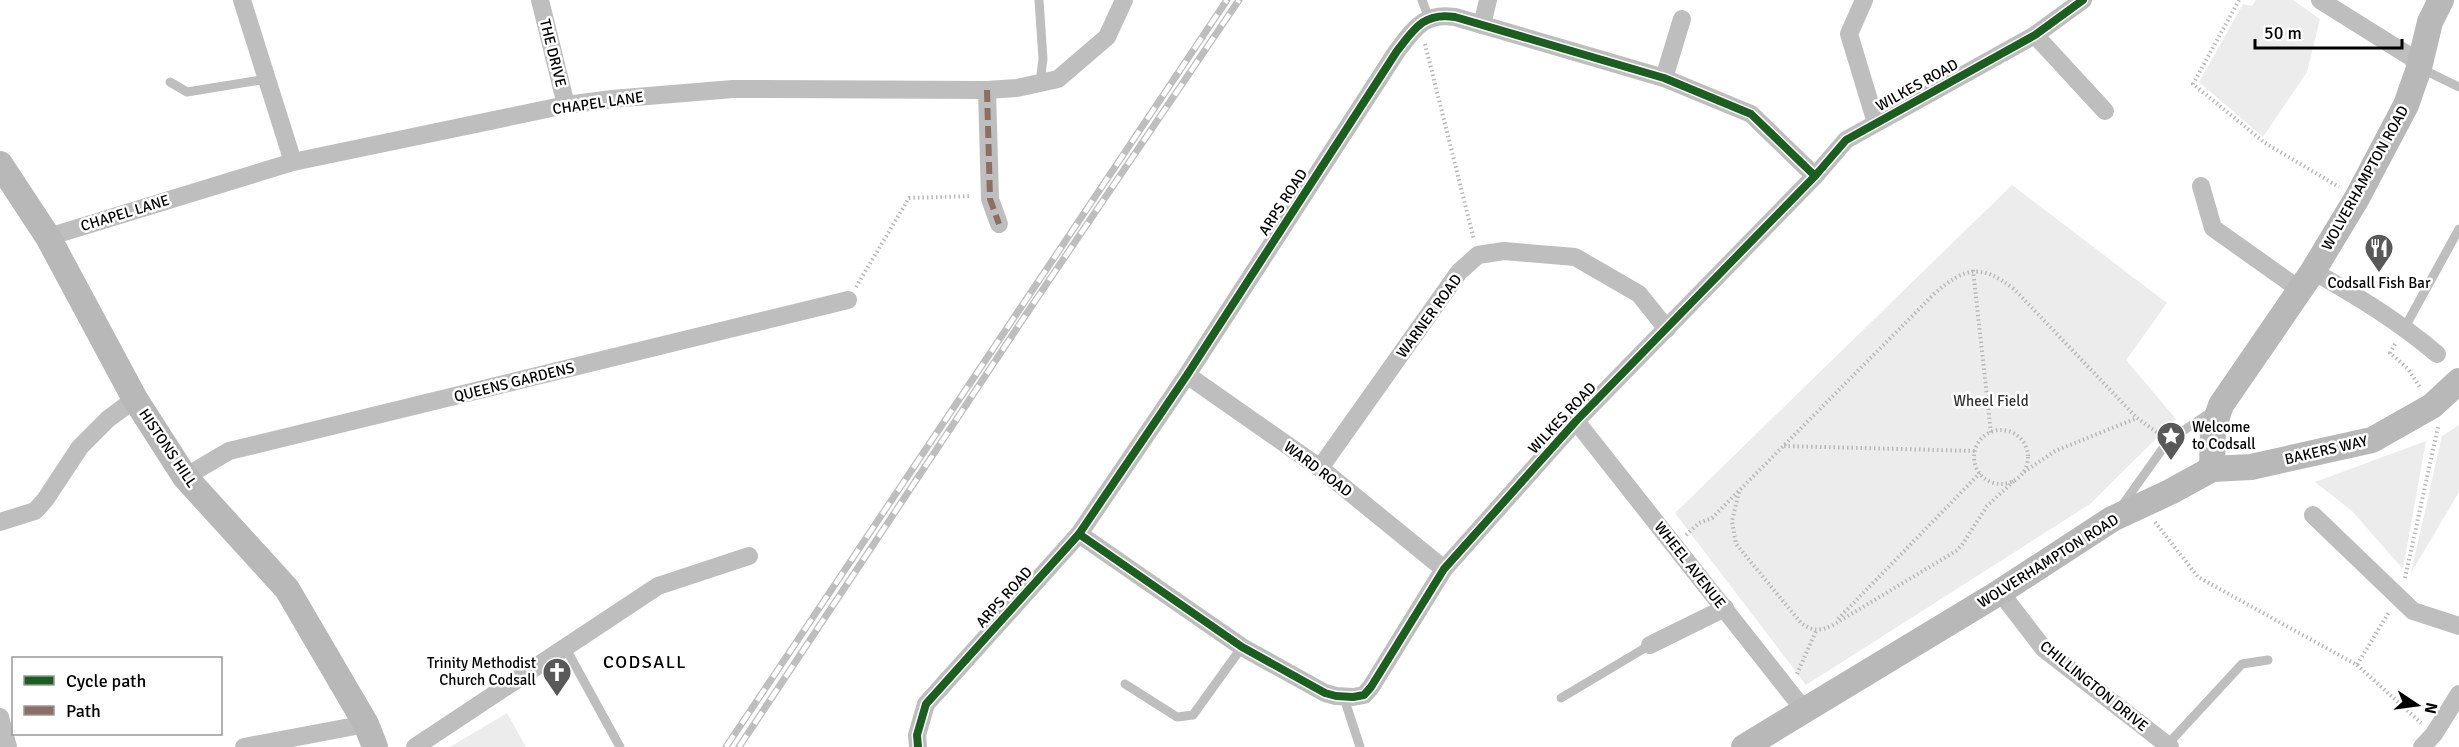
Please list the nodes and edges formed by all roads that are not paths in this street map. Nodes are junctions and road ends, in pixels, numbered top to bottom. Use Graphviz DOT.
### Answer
graph roads {
  1 [pos="242,0"];
  2 [pos="540,0"];
  3 [pos="1039,0"];
  4 [pos="1124,0"];
  5 [pos="1422,0"];
  6 [pos="1488,0"];
  7 [pos="1864,0"];
  8 [pos="2083,0"];
  9 [pos="2320,0"];
  10 [pos="2441,0"];
  11 [pos="2338,5"];
  12 [pos="1682,19"];
  13 [pos="1424,21"];
  14 [pos="1482,25"];
  15 [pos="2035,35"];
  16 [pos="2419,68"];
  17 [pos="1664,78"];
  18 [pos="267,79"];
  19 [pos="170,82"];
  20 [pos="1040,82"];
  21 [pos="2459,87"];
  22 [pos="987,90"];
  23 [pos="566,105"];
  24 [pos="2105,111"];
  25 [pos="1876,123"];
  26 [pos="293,162"];
  27 [pos="0,164"];
  28 [pos="1815,176"];
  29 [pos="2201,186"];
  30 [pos="999,224"];
  31 [pos="2459,229"];
  32 [pos="48,237"];
  33 [pos="2306,280"];
  34 [pos="848,300"];
  35 [pos="2405,327"];
  36 [pos="1667,329"];
  37 [pos="2437,354"];
  38 [pos="1187,375"];
  39 [pos="2459,381"];
  40 [pos="135,399"];
  41 [pos="2221,405"];
  42 [pos="1576,421"];
  43 [pos="1320,468"];
  44 [pos="2212,469"];
  45 [pos="185,477"];
  46 [pos="2313,515"];
  47 [pos="2112,519"];
  48 [pos="0,522"];
  49 [pos="1079,534"];
  50 [pos="749,556"];
  51 [pos="1444,569"];
  52 [pos="2000,592"];
  53 [pos="1725,608"];
  54 [pos="2459,626"];
  55 [pos="1650,645"];
  56 [pos="565,647"];
  57 [pos="1242,647"];
  58 [pos="2268,660"];
  59 [pos="1125,684"];
  60 [pos="2459,694"];
  61 [pos="1344,698"];
  62 [pos="1561,698"];
  63 [pos="1797,700"];
  64 [pos="0,717"];
  65 [pos="370,736"];
  66 [pos="2428,741"];
  67 [pos="418,746"];
  68 [pos="2168,746"];
  69 [pos="8,747"];
  70 [pos="243,747"];
  71 [pos="620,747"];
  72 [pos="918,747"];
  73 [pos="1360,747"];
  74 [pos="1744,747"];
  1 -- 18 [label="street"];
  2 -- 23 [label="street, THE DRIVE"];
  3 -- 20 [label="lane"];
  4 -- 20 [label="street, CHAPEL LANE"];
  5 -- 13 [label="lane"];
  6 -- 14 [label="street"];
  7 -- 25 [label="street"];
  8 -- 15 [label="street, WILKES ROAD"];
  9 -- 11 [label="street"];
  10 -- 16 [label="street, WOLVERHAMPTON ROAD"];
  11 -- 16 [label="street"];
  12 -- 17 [label="street"];
  13 -- 14 [label="street"];
  13 -- 38 [label="street, ARPS ROAD"];
  14 -- 17 [label="street"];
  15 -- 24 [label="street"];
  15 -- 25 [label="street, WILKES ROAD"];
  16 -- 21 [label="lane"];
  16 -- 33 [label="street, WOLVERHAMPTON ROAD"];
  17 -- 28 [label="street"];
  18 -- 19 [label="lane"];
  18 -- 26 [label="street"];
  20 -- 22 [label="street, CHAPEL LANE"];
  22 -- 23 [label="street, CHAPEL LANE"];
  22 -- 30 [label="street"];
  23 -- 26 [label="street, CHAPEL LANE"];
  25 -- 28 [label="street, WILKES ROAD"];
  26 -- 32 [label="street, CHAPEL LANE"];
  27 -- 32 [label="street, HISTONS HILL"];
  28 -- 36 [label="street, WILKES ROAD"];
  29 -- 33 [label="street"];
  31 -- 35 [label="lane"];
  32 -- 40 [label="street, HISTONS HILL"];
  33 -- 35 [label="street"];
  33 -- 41 [label="street, WOLVERHAMPTON ROAD"];
  34 -- 45 [label="street, QUEENS GARDENS"];
  35 -- 37 [label="street"];
  36 -- 42 [label="street, WILKES ROAD"];
  36 -- 43 [label="street, WARNER ROAD"];
  38 -- 43 [label="street, WARD ROAD"];
  38 -- 49 [label="street, ARPS ROAD"];
  39 -- 44 [label="street, BAKERS WAY"];
  40 -- 45 [label="street, HISTONS HILL"];
  40 -- 48 [label="street"];
  41 -- 44 [label="street, WOLVERHAMPTON ROAD"];
  41 -- 47 [label="lane"];
  42 -- 51 [label="street, WILKES ROAD"];
  42 -- 53 [label="street, WHEEL AVENUE"];
  43 -- 51 [label="street, WARD ROAD"];
  44 -- 47 [label="street, WOLVERHAMPTON ROAD"];
  45 -- 65 [label="street, HISTONS HILL"];
  46 -- 54 [label="street"];
  47 -- 52 [label="street, WOLVERHAMPTON ROAD"];
  49 -- 57 [label="street"];
  49 -- 72 [label="street, ARPS ROAD"];
  50 -- 56 [label="street"];
  51 -- 61 [label="street, WILKES ROAD"];
  52 -- 63 [label="street, WOLVERHAMPTON ROAD"];
  52 -- 68 [label="street, CHILLINGTON DRIVE"];
  53 -- 55 [label="street"];
  53 -- 63 [label="street, WHEEL AVENUE"];
  55 -- 62 [label="lane"];
  56 -- 67 [label="street"];
  56 -- 71 [label="lane"];
  57 -- 59 [label="lane"];
  57 -- 61 [label="street"];
  58 -- 68 [label="lane"];
  60 -- 66 [label="street"];
  61 -- 73 [label="lane"];
  63 -- 74 [label="street, WOLVERHAMPTON ROAD"];
  64 -- 69 [label="street"];
  65 -- 70 [label="street"];
}
